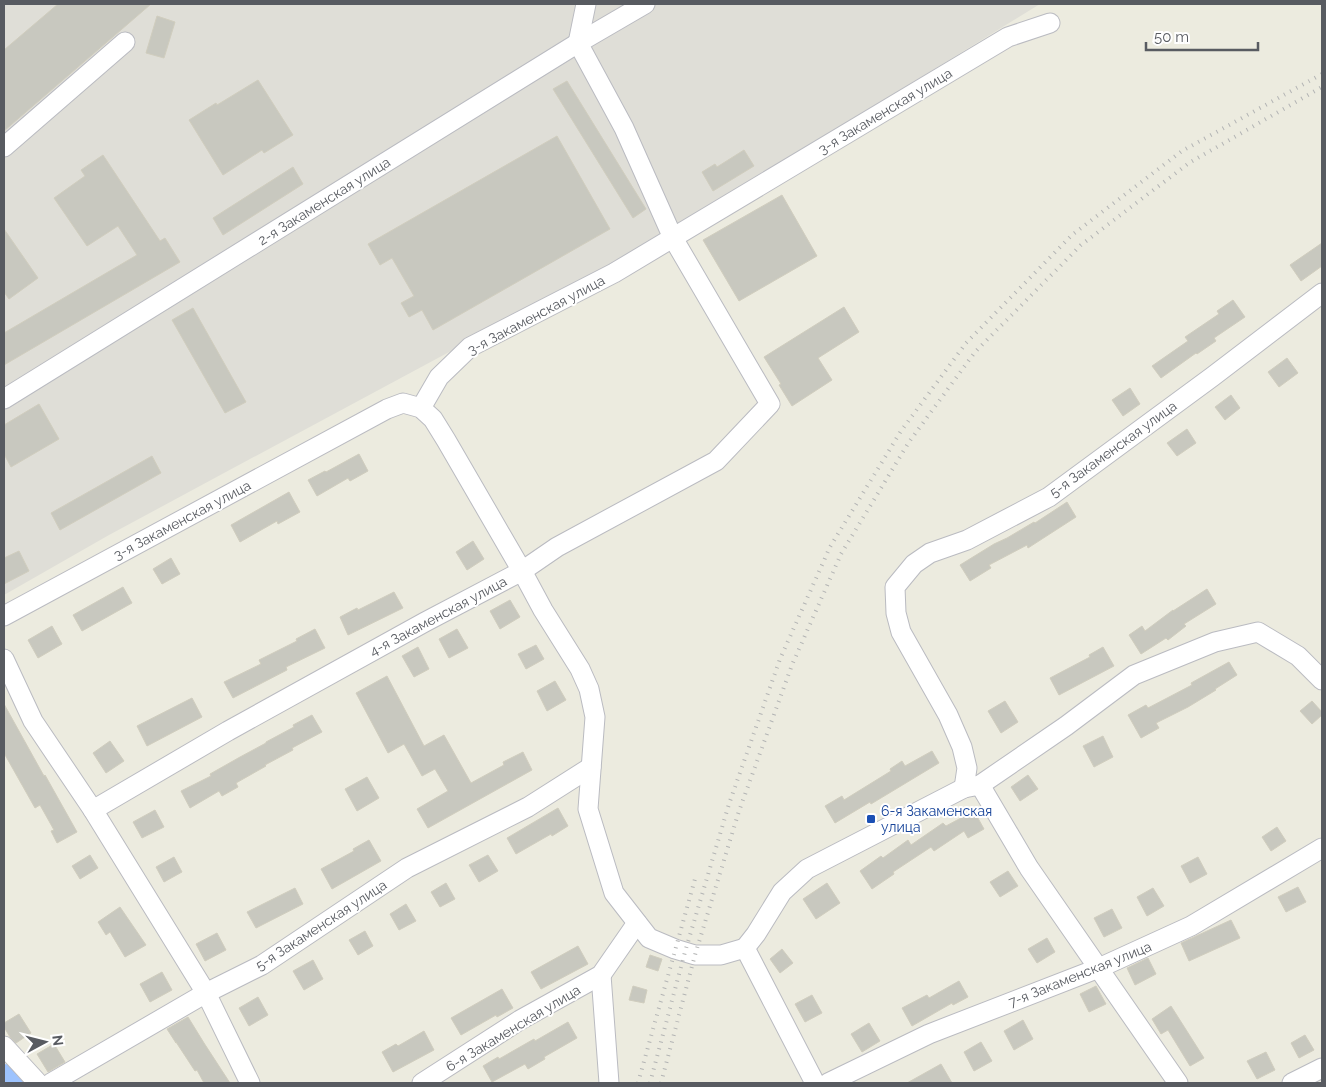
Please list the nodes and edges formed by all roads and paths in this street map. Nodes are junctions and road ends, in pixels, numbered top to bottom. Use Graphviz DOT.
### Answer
graph roads {
  1 [pos="586,4"];
  2 [pos="641,5"];
  3 [pos="1050,23"];
  4 [pos="125,42"];
  5 [pos="578,43"];
  6 [pos="4,147"];
  7 [pos="673,238"];
  8 [pos="1322,293"];
  9 [pos="4,399"];
  10 [pos="420,408"];
  11 [pos="522,570"];
  12 [pos="4,616"];
  13 [pos="4,658"];
  14 [pos="1322,680"];
  15 [pos="591,768"];
  16 [pos="972,786"];
  17 [pos="93,810"];
  18 [pos="1322,848"];
  19 [pos="637,923"];
  20 [pos="745,948"];
  21 [pos="1099,968"];
  22 [pos="601,975"];
  23 [pos="206,993"];
  24 [pos="4,1046"];
  25 [pos="1322,1068"];
  26 [pos="38,1083"];
  27 [pos="51,1083"];
  28 [pos="250,1083"];
  29 [pos="422,1083"];
  30 [pos="609,1083"];
  31 [pos="815,1083"];
  32 [pos="828,1083"];
  33 [pos="1178,1083"];
  34 [pos="1292,1083"];
  1 -- 5 [label="street"];
  2 -- 5 [label="street, 2-я Закаменская улица"];
  3 -- 7 [label="street, 3-я Закаменская улица"];
  4 -- 6 [label="street"];
  5 -- 7 [label="street"];
  5 -- 9 [label="street, 2-я Закаменская улица"];
  7 -- 10 [label="street, 3-я Закаменская улица"];
  7 -- 11 [label="street, 4-я Закаменская улица"];
  8 -- 16 [label="street, 5-я Закаменская улица"];
  10 -- 11 [label="street"];
  10 -- 12 [label="street, 3-я Закаменская улица"];
  11 -- 15 [label="street"];
  11 -- 17 [label="street, 4-я Закаменская улица"];
  13 -- 17 [label="street"];
  14 -- 16 [label="street"];
  15 -- 19 [label="street"];
  15 -- 23 [label="street, 5-я Закаменская улица"];
  16 -- 20 [label="street"];
  16 -- 21 [label="street"];
  17 -- 23 [label="street"];
  18 -- 21 [label="street, 7-я Закаменская улица"];
  19 -- 20 [label="street"];
  19 -- 22 [label="street, 6-я Закаменская улица"];
  20 -- 31 [label="street"];
  21 -- 32 [label="street, 7-я Закаменская улица"];
  21 -- 33 [label="street"];
  22 -- 29 [label="street, 6-я Закаменская улица"];
  22 -- 30 [label="street"];
  23 -- 27 [label="street, 5-я Закаменская улица"];
  23 -- 28 [label="street"];
  24 -- 26 [label="street"];
  25 -- 34 [label="street"];
}
